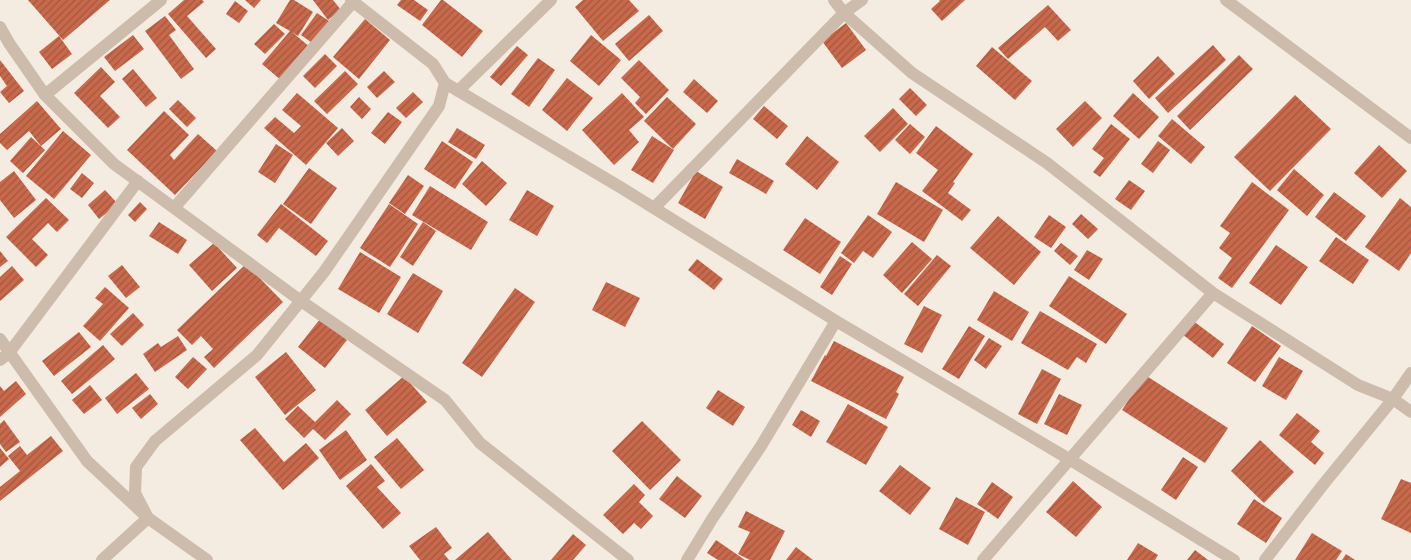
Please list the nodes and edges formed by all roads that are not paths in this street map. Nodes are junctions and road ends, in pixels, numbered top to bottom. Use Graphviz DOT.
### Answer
graph roads {
  1 [pos="161,0"];
  2 [pos="551,0"];
  3 [pos="834,0"];
  4 [pos="862,0"];
  5 [pos="1226,0"];
  6 [pos="352,1"];
  7 [pos="844,13"];
  8 [pos="0,27"];
  9 [pos="445,83"];
  10 [pos="458,91"];
  11 [pos="45,95"];
  12 [pos="1411,138"];
  13 [pos="138,181"];
  14 [pos="174,208"];
  15 [pos="654,208"];
  16 [pos="1213,293"];
  17 [pos="301,301"];
  18 [pos="836,321"];
  19 [pos="0,339"];
  20 [pos="5,357"];
  21 [pos="1411,373"];
  22 [pos="1393,399"];
  23 [pos="1411,412"];
  24 [pos="1069,459"];
  25 [pos="148,518"];
  26 [pos="102,560"];
  27 [pos="207,560"];
  28 [pos="628,560"];
  29 [pos="687,560"];
  30 [pos="982,560"];
  31 [pos="1234,560"];
  32 [pos="1265,560"];
  1 -- 11 [label="street"];
  2 -- 10 [label="street"];
  3 -- 7 [label="street"];
  4 -- 7 [label="street"];
  5 -- 12 [label="street"];
  6 -- 9 [label="street"];
  6 -- 14 [label="street"];
  7 -- 15 [label="street"];
  7 -- 16 [label="street"];
  8 -- 11 [label="street"];
  9 -- 10 [label="street"];
  9 -- 17 [label="street"];
  10 -- 15 [label="street"];
  11 -- 13 [label="street"];
  13 -- 14 [label="street"];
  13 -- 20 [label="street"];
  14 -- 17 [label="street"];
  15 -- 18 [label="street"];
  16 -- 22 [label="street"];
  16 -- 24 [label="street"];
  17 -- 25 [label="street"];
  17 -- 28 [label="street"];
  18 -- 24 [label="street"];
  18 -- 29 [label="street"];
  19 -- 20 [label="street"];
  20 -- 25 [label="street"];
  21 -- 22 [label="street"];
  22 -- 23 [label="street"];
  22 -- 32 [label="street"];
  24 -- 30 [label="street"];
  24 -- 31 [label="street"];
  25 -- 26 [label="street"];
  25 -- 27 [label="street"];
}
